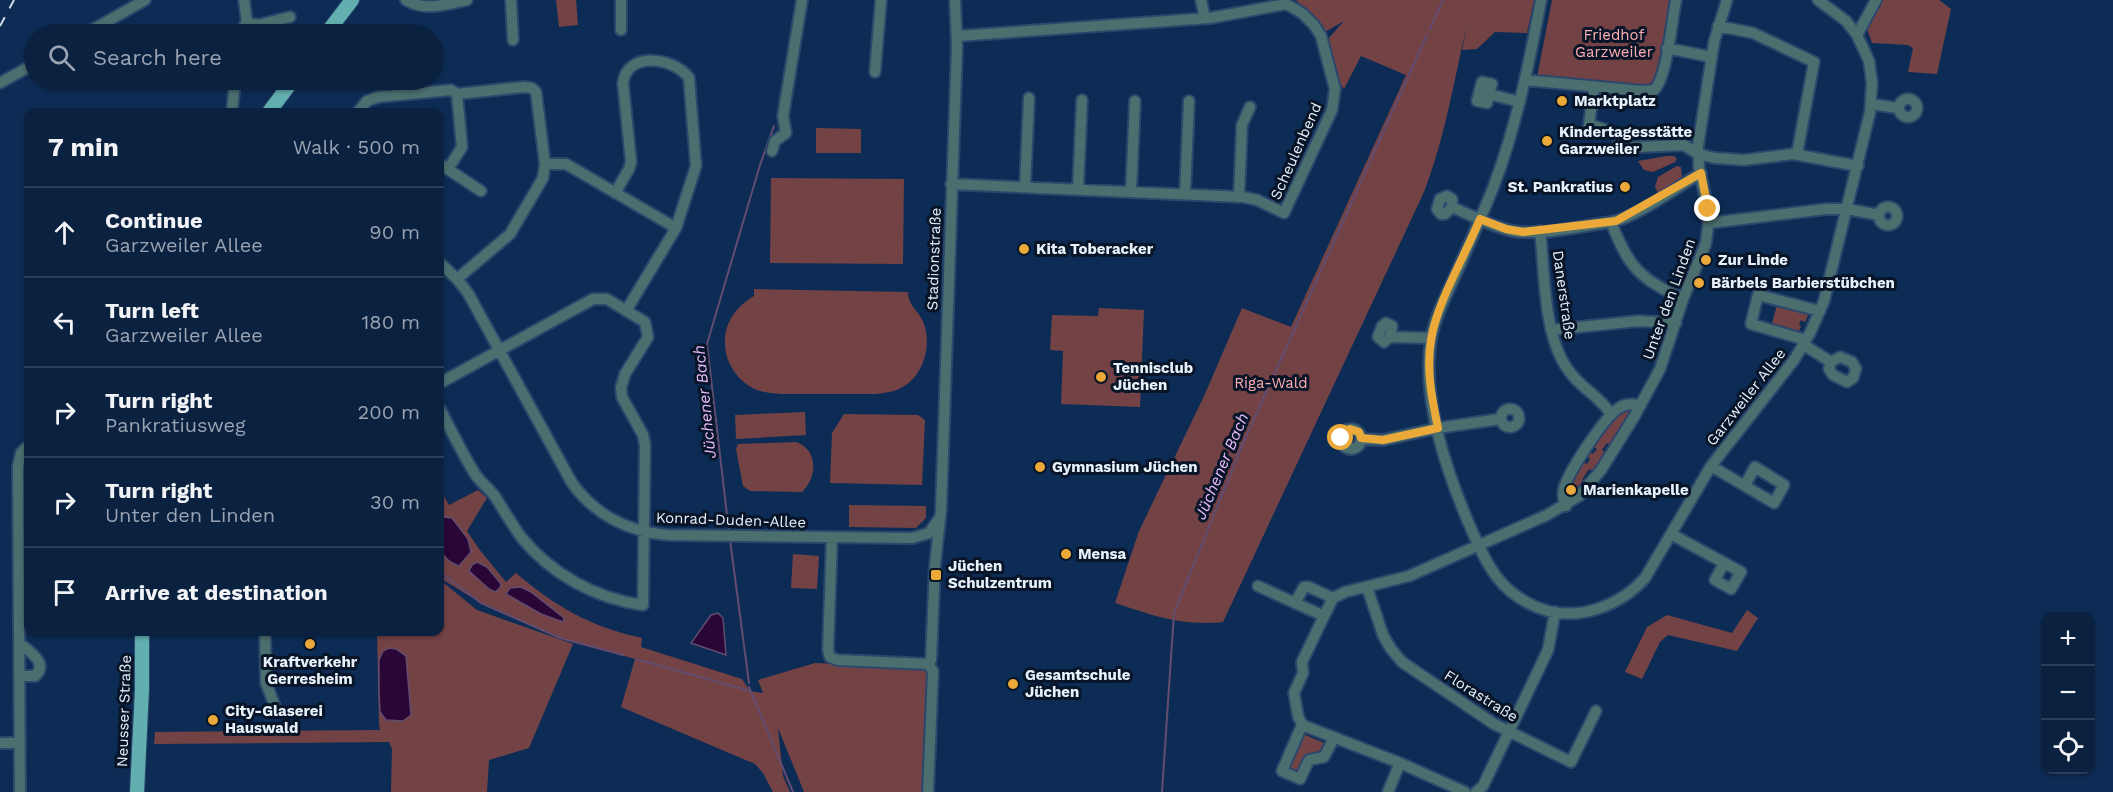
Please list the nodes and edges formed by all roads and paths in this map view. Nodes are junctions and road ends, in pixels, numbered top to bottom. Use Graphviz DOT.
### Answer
graph roads {
  1 [pos="145,0"];
  2 [pos="244,0"];
  3 [pos="352,0"];
  4 [pos="406,0"];
  5 [pos="467,0"];
  6 [pos="511,0"];
  7 [pos="621,0"];
  8 [pos="802,0"];
  9 [pos="881,0"];
  10 [pos="955,0"];
  11 [pos="1201,0"];
  12 [pos="1541,0"];
  13 [pos="1676,0"];
  14 [pos="1727,0"];
  15 [pos="1818,0"];
  16 [pos="1876,0"];
  17 [pos="290,17"];
  18 [pos="1205,18"];
  19 [pos="247,22"];
  20 [pos="267,23"];
  21 [pos="103,24"];
  22 [pos="254,24"];
  23 [pos="262,24"];
  24 [pos="334,24"];
  25 [pos="1718,26"];
  26 [pos="621,30"];
  27 [pos="1857,35"];
  28 [pos="957,36"];
  29 [pos="513,40"];
  30 [pos="1667,48"];
  31 [pos="1711,57"];
  32 [pos="24,70"];
  33 [pos="875,72"];
  34 [pos="1525,80"];
  35 [pos="0,83"];
  36 [pos="1594,87"];
  37 [pos="234,90"];
  38 [pos="286,90"];
  39 [pos="457,94"];
  40 [pos="1490,94"];
  41 [pos="1029,98"];
  42 [pos="1082,100"];
  43 [pos="1135,101"];
  44 [pos="1189,101"];
  45 [pos="1520,102"];
  46 [pos="1871,104"];
  47 [pos="1250,107"];
  48 [pos="232,108"];
  49 [pos="272,108"];
  50 [pos="361,108"];
  51 [pos="1898,108"];
  52 [pos="772,151"];
  53 [pos="1698,154"];
  54 [pos="1797,154"];
  55 [pos="544,164"];
  56 [pos="1857,166"];
  57 [pos="444,167"];
  58 [pos="1701,173"];
  59 [pos="951,184"];
  60 [pos="1025,187"];
  61 [pos="1078,189"];
  62 [pos="481,191"];
  63 [pos="1131,192"];
  64 [pos="615,193"];
  65 [pos="1185,194"];
  66 [pos="1239,197"];
  67 [pos="1452,207"];
  68 [pos="1847,209"];
  69 [pos="1879,215"];
  70 [pos="1480,219"];
  71 [pos="1611,222"];
  72 [pos="1709,223"];
  73 [pos="676,228"];
  74 [pos="1540,231"];
  75 [pos="444,267"];
  76 [pos="457,279"];
  77 [pos="1683,299"];
  78 [pos="626,310"];
  79 [pos="1820,311"];
  80 [pos="1676,323"];
  81 [pos="1551,330"];
  82 [pos="1390,337"];
  83 [pos="1431,338"];
  84 [pos="1805,343"];
  85 [pos="499,350"];
  86 [pos="1831,362"];
  87 [pos="444,381"];
  88 [pos="1641,405"];
  89 [pos="1611,414"];
  90 [pos="444,417"];
  91 [pos="1500,419"];
  92 [pos="1438,428"];
  93 [pos="1361,438"];
  94 [pos="24,450"];
  95 [pos="1712,466"];
  96 [pos="1745,485"];
  97 [pos="1566,506"];
  98 [pos="939,518"];
  99 [pos="643,531"];
  100 [pos="1671,534"];
  101 [pos="926,535"];
  102 [pos="832,537"];
  103 [pos="1478,545"];
  104 [pos="936,560"];
  105 [pos="1724,563"];
  106 [pos="1258,586"];
  107 [pos="1366,587"];
  108 [pos="1333,598"];
  109 [pos="1295,603"];
  110 [pos="1556,612"];
  111 [pos="1324,616"];
  112 [pos="142,636"];
  113 [pos="265,636"];
  114 [pos="19,643"];
  115 [pos="928,664"];
  116 [pos="20,676"];
  117 [pos="276,709"];
  118 [pos="1596,711"];
  119 [pos="1302,725"];
  120 [pos="1510,733"];
  121 [pos="1334,738"];
  122 [pos="0,743"];
  123 [pos="20,743"];
  124 [pos="1400,763"];
  125 [pos="20,792"];
  126 [pos="137,792"];
  127 [pos="928,792"];
  128 [pos="1388,792"];
  129 [pos="1465,792"];
  130 [pos="1476,792"];
  1 -- 21 [label="street"];
  2 -- 19 [label="street"];
  3 -- 24 [label="main road"];
  4 -- 5 [label="street"];
  6 -- 29 [label="street"];
  7 -- 26 [label="street"];
  8 -- 52 [label="street"];
  9 -- 33 [label="street"];
  10 -- 28 [label="street, Stadionstraße"];
  11 -- 18 [label="street"];
  12 -- 34 [label="street, Garzweiler Allee"];
  13 -- 30 [label="street"];
  14 -- 25 [label="street, Unter den Linden"];
  15 -- 27 [label="street, Garzweiler Allee"];
  16 -- 27 [label="street"];
  17 -- 20 [label="street"];
  18 -- 28 [label="street"];
  18 -- 66 [label="street, Scheulenbend"];
  19 -- 22 [label="street"];
  20 -- 23 [label="street"];
  25 -- 31 [label="street, Unter den Linden"];
  25 -- 54 [label="street"];
  27 -- 46 [label="street, Garzweiler Allee"];
  28 -- 59 [label="street, Stadionstraße"];
  30 -- 31 [label="street"];
  30 -- 36 [label="street"];
  31 -- 53 [label="street, Unter den Linden"];
  32 -- 35 [label="street"];
  34 -- 36 [label="street"];
  34 -- 45 [label="street, Garzweiler Allee"];
  36 -- 53 [label="street"];
  37 -- 48 [label="street"];
  38 -- 49 [label="main road"];
  39 -- 50 [label="street"];
  39 -- 55 [label="street"];
  39 -- 57 [label="street"];
  40 -- 45 [label="street"];
  41 -- 60 [label="street"];
  42 -- 61 [label="street"];
  43 -- 63 [label="street"];
  44 -- 65 [label="street"];
  45 -- 70 [label="street, Garzweiler Allee"];
  46 -- 51 [label="street"];
  46 -- 56 [label="street, Garzweiler Allee"];
  47 -- 66 [label="street"];
  53 -- 54 [label="street"];
  53 -- 58 [label="street, Unter den Linden"];
  54 -- 56 [label="street"];
  55 -- 64 [label="street"];
  55 -- 76 [label="street"];
  56 -- 68 [label="street, Garzweiler Allee"];
  57 -- 62 [label="street"];
  58 -- 71 [label="street"];
  58 -- 72 [label="street, Unter den Linden"];
  59 -- 60 [label="street"];
  59 -- 98 [label="street, Stadionstraße"];
  60 -- 61 [label="street"];
  61 -- 63 [label="street"];
  63 -- 65 [label="street"];
  64 -- 73 [label="street"];
  64 -- 73 [label="street"];
  65 -- 66 [label="street"];
  67 -- 70 [label="street"];
  68 -- 69 [label="street"];
  68 -- 72 [label="street"];
  68 -- 79 [label="street, Garzweiler Allee"];
  70 -- 74 [label="street"];
  70 -- 83 [label="street, Garzweiler Allee"];
  71 -- 74 [label="street"];
  71 -- 77 [label="street"];
  72 -- 77 [label="street, Unter den Linden"];
  73 -- 78 [label="street"];
  74 -- 81 [label="street, Danerstraße"];
  75 -- 76 [label="street, Konrad-Duden-Allee"];
  76 -- 85 [label="street, Konrad-Duden-Allee"];
  77 -- 80 [label="street, Unter den Linden"];
  78 -- 85 [label="street"];
  78 -- 99 [label="street"];
  79 -- 84 [label="street, Garzweiler Allee"];
  79 -- 84 [label="street, Garzweiler Allee"];
  80 -- 81 [label="street"];
  80 -- 88 [label="street, Unter den Linden"];
  81 -- 89 [label="street, Danerstraße"];
  82 -- 83 [label="street"];
  83 -- 92 [label="street, Garzweiler Allee"];
  84 -- 86 [label="street, Garzweiler Allee"];
  84 -- 95 [label="street, Garzweiler Allee"];
  85 -- 87 [label="street"];
  85 -- 99 [label="street, Konrad-Duden-Allee"];
  88 -- 89 [label="street"];
  88 -- 97 [label="street, Unter den Linden"];
  89 -- 97 [label="street"];
  90 -- 99 [label="street"];
  91 -- 92 [label="street"];
  92 -- 93 [label="street"];
  92 -- 103 [label="street, Garzweiler Allee"];
  94 -- 114 [label="street"];
  95 -- 96 [label="street, Garzweiler Allee"];
  95 -- 100 [label="street, Garzweiler Allee"];
  97 -- 103 [label="street, Unter den Linden"];
  98 -- 101 [label="street"];
  98 -- 104 [label="street, Stadionstraße"];
  99 -- 102 [label="street, Konrad-Duden-Allee"];
  100 -- 105 [label="street"];
  100 -- 110 [label="street, Garzweiler Allee"];
  101 -- 102 [label="street, Konrad-Duden-Allee"];
  101 -- 104 [label="street"];
  102 -- 115 [label="street"];
  103 -- 107 [label="street, Unter den Linden"];
  103 -- 110 [label="street, Garzweiler Allee"];
  104 -- 115 [label="street, Stadionstraße"];
  106 -- 109 [label="street"];
  107 -- 108 [label="street, Unter den Linden"];
  107 -- 120 [label="street, Florastraße"];
  108 -- 109 [label="street"];
  108 -- 111 [label="street"];
  109 -- 111 [label="street"];
  110 -- 120 [label="street"];
  111 -- 119 [label="street"];
  112 -- 126 [label="main road, Neusser Straße"];
  113 -- 117 [label="street"];
  114 -- 116 [label="street"];
  114 -- 116 [label="street"];
  115 -- 127 [label="street, Stadionstraße"];
  116 -- 123 [label="street"];
  118 -- 120 [label="street, Florastraße"];
  119 -- 121 [label="street"];
  119 -- 121 [label="street"];
  120 -- 130 [label="street"];
  121 -- 124 [label="street"];
  122 -- 123 [label="street"];
  123 -- 125 [label="street"];
  124 -- 128 [label="street"];
  124 -- 129 [label="street"];
}
